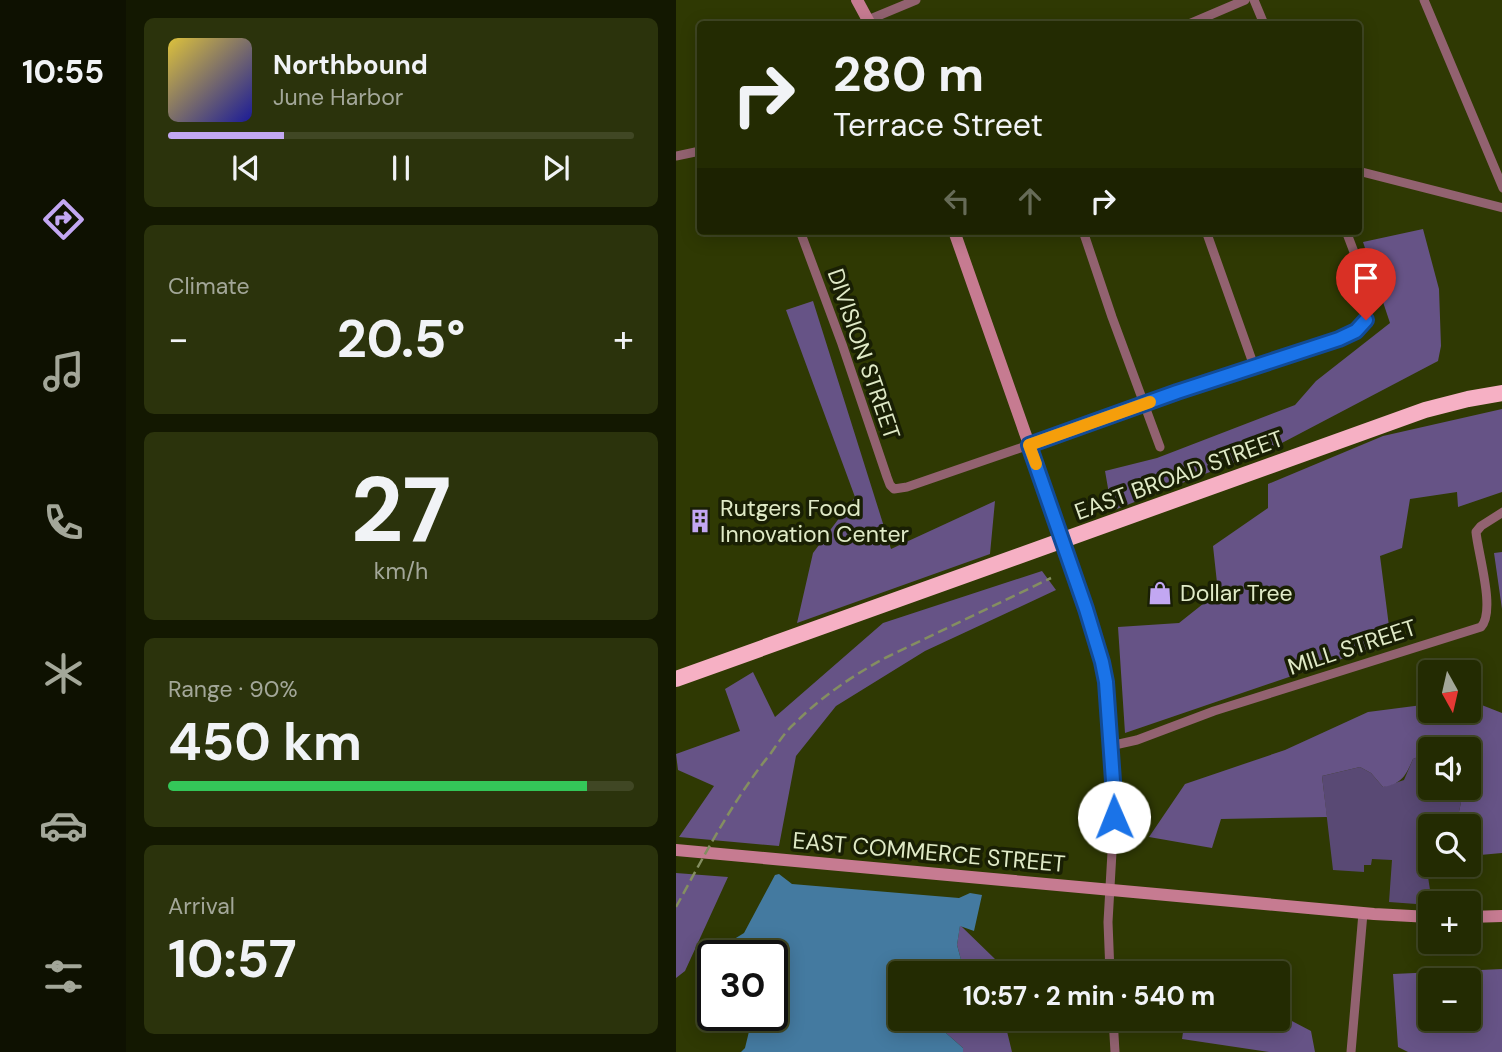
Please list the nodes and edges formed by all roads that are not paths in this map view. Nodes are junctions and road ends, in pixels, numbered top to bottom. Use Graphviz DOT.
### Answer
graph roads {
  1 [pos="857,0"];
  2 [pos="916,0"];
  3 [pos="1245,0"];
  4 [pos="1254,0"];
  5 [pos="1424,0"];
  6 [pos="868,21"];
  7 [pos="871,21"];
  8 [pos="1196,21"];
  9 [pos="1263,21"];
  10 [pos="697,152"];
  11 [pos="676,156"];
  12 [pos="1362,172"];
  13 [pos="1503,188"];
  14 [pos="1503,208"];
  15 [pos="801,235"];
  16 [pos="955,235"];
  17 [pos="1084,235"];
  18 [pos="1207,235"];
  19 [pos="1347,235"];
  20 [pos="1254,366"];
  21 [pos="1503,393"];
  22 [pos="1145,404"];
  23 [pos="1029,445"];
  24 [pos="1160,447"];
  25 [pos="1503,512"];
  26 [pos="1063,541"];
  27 [pos="676,679"];
  28 [pos="1111,746"];
  29 [pos="676,850"];
  30 [pos="1109,890"];
  31 [pos="1363,913"];
  32 [pos="1418,916"];
  33 [pos="1503,916"];
  34 [pos="1481,917"];
  35 [pos="1110,961"];
  36 [pos="1114,1031"];
  37 [pos="1115,1052"];
  38 [pos="1351,1052"];
  1 -- 6 [label="street"];
  2 -- 7 [label="street"];
  3 -- 8 [label="street"];
  4 -- 9 [label="street"];
  5 -- 13 [label="street"];
  10 -- 11 [label="street"];
  12 -- 14 [label="street"];
  15 -- 23 [label="street, DIVISION STREET"];
  16 -- 23 [label="street"];
  17 -- 22 [label="street"];
  18 -- 20 [label="street"];
  19 -- 20 [label="street"];
  20 -- 22 [label="street"];
  21 -- 26 [label="highway, EAST BROAD STREET"];
  22 -- 23 [label="street"];
  22 -- 24 [label="street"];
  23 -- 26 [label="street"];
  25 -- 28 [label="street, MILL STREET"];
  26 -- 27 [label="highway, EAST BROAD STREET"];
  26 -- 28 [label="street"];
  28 -- 30 [label="street"];
  29 -- 30 [label="street, EAST COMMERCE STREET"];
  30 -- 31 [label="street, EAST COMMERCE STREET"];
  30 -- 35 [label="street"];
  31 -- 32 [label="street, EAST COMMERCE STREET"];
  31 -- 38 [label="street"];
  33 -- 34 [label="street"];
  36 -- 37 [label="street"];
}
